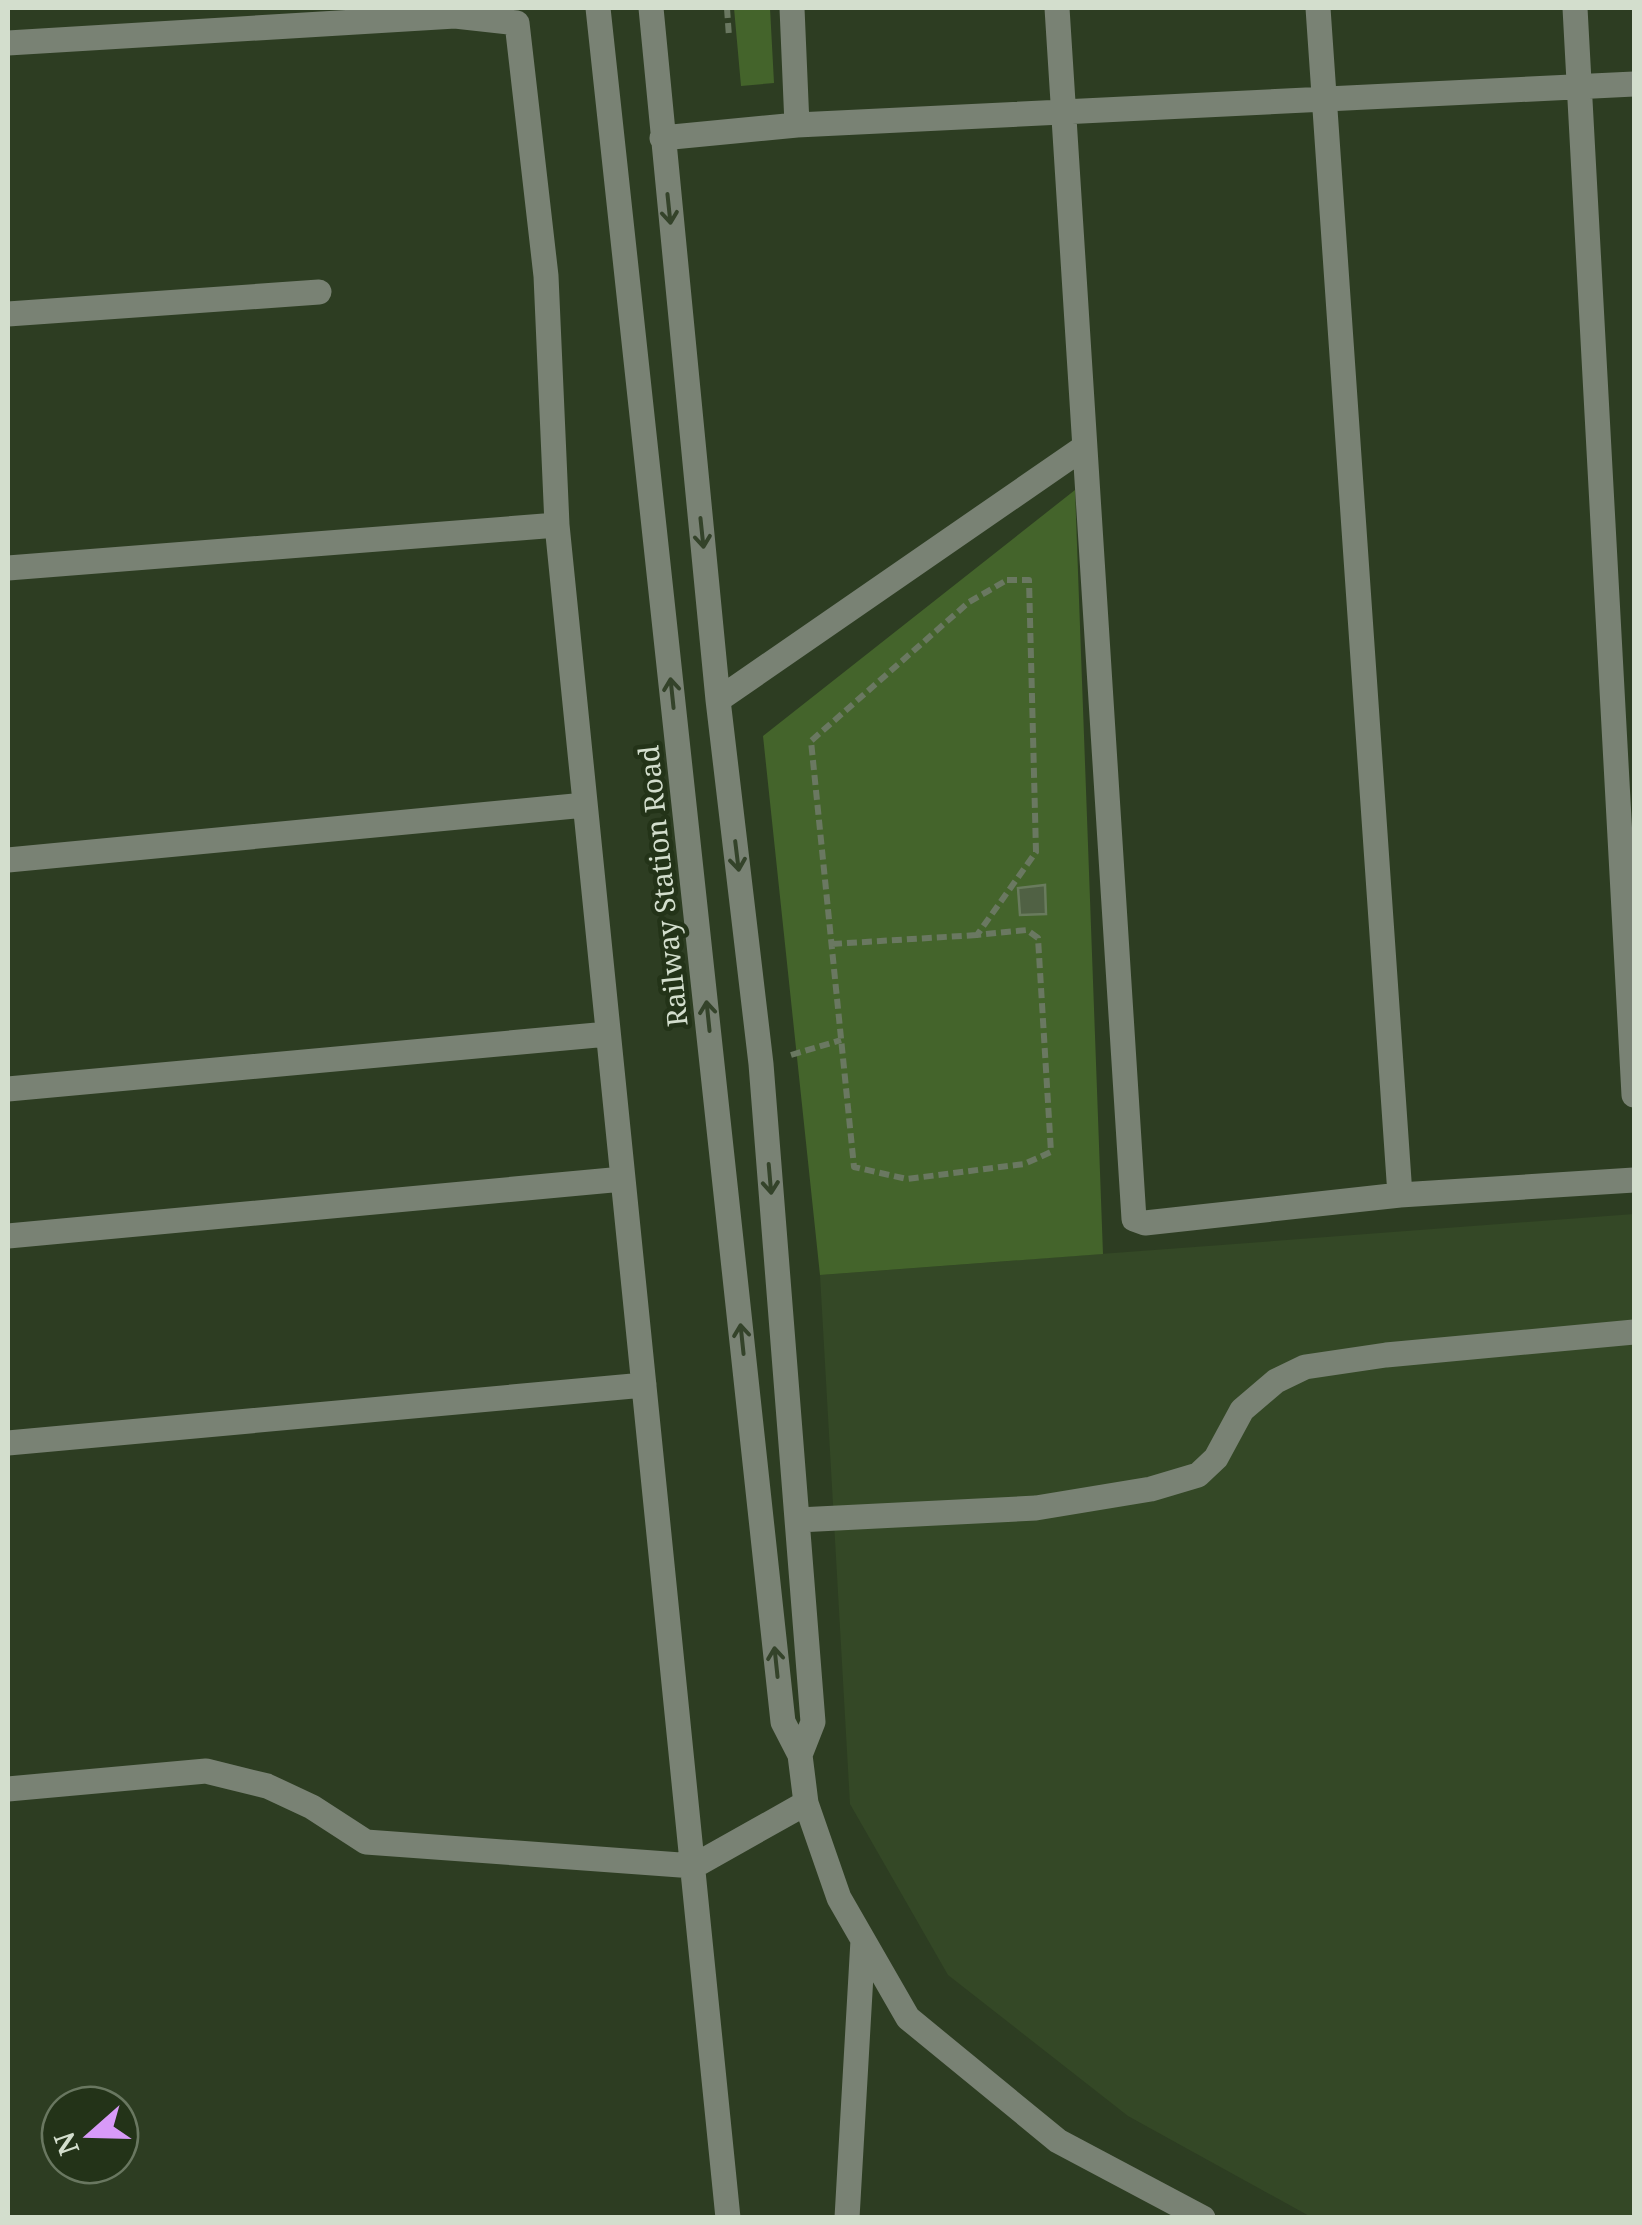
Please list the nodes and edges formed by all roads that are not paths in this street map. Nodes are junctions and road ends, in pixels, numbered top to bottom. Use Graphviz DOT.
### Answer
graph roads {
  1 [pos="598,8"];
  2 [pos="651,8"];
  3 [pos="792,8"];
  4 [pos="1058,8"];
  5 [pos="1318,8"];
  6 [pos="1574,8"];
  7 [pos="8,43"];
  8 [pos="1634,84"];
  9 [pos="1579,86"];
  10 [pos="1324,99"];
  11 [pos="1064,112"];
  12 [pos="798,125"];
  13 [pos="662,138"];
  14 [pos="319,292"];
  15 [pos="8,314"];
  16 [pos="1083,448"];
  17 [pos="556,525"];
  18 [pos="8,568"];
  19 [pos="718,700"];
  20 [pos="586,806"];
  21 [pos="8,860"];
  22 [pos="608,1034"];
  23 [pos="8,1089"];
  24 [pos="1634,1095"];
  25 [pos="623,1179"];
  26 [pos="1634,1180"];
  27 [pos="1400,1195"];
  28 [pos="8,1236"];
  29 [pos="1634,1332"];
  30 [pos="644,1385"];
  31 [pos="8,1443"];
  32 [pos="798,1520"];
  33 [pos="800,1755"];
  34 [pos="8,1789"];
  35 [pos="806,1803"];
  36 [pos="694,1866"];
  37 [pos="862,1940"];
  38 [pos="728,2218"];
  39 [pos="847,2218"];
  40 [pos="1204,2218"];
  33 -- 1 [label="street, Railway Station Road, one-way"];
  2 -- 13 [label="street, Railway Station Road"];
  3 -- 12 [label="street"];
  4 -- 11 [label="street"];
  5 -- 10 [label="street"];
  6 -- 9 [label="street"];
  7 -- 17 [label="street"];
  8 -- 9 [label="street"];
  9 -- 10 [label="street"];
  9 -- 24 [label="street"];
  10 -- 11 [label="street"];
  10 -- 27 [label="street"];
  11 -- 12 [label="street"];
  11 -- 16 [label="street"];
  12 -- 13 [label="street"];
  13 -- 19 [label="street, Railway Station Road, one-way"];
  14 -- 15 [label="street"];
  16 -- 19 [label="street"];
  16 -- 27 [label="street"];
  17 -- 18 [label="street"];
  17 -- 20 [label="street"];
  19 -- 32 [label="street, Railway Station Road, one-way"];
  20 -- 21 [label="street"];
  20 -- 22 [label="street"];
  22 -- 23 [label="street"];
  22 -- 25 [label="street"];
  25 -- 28 [label="street"];
  25 -- 30 [label="street"];
  26 -- 27 [label="street"];
  29 -- 32 [label="street"];
  30 -- 31 [label="street"];
  30 -- 36 [label="street"];
  32 -- 33 [label="street, Railway Station Road"];
  33 -- 35 [label="street, Railway Station Road"];
  34 -- 36 [label="street"];
  35 -- 36 [label="street"];
  35 -- 37 [label="street, Railway Station Road"];
  36 -- 38 [label="street"];
  37 -- 39 [label="street"];
  37 -- 40 [label="street, Railway Station Road"];
}
